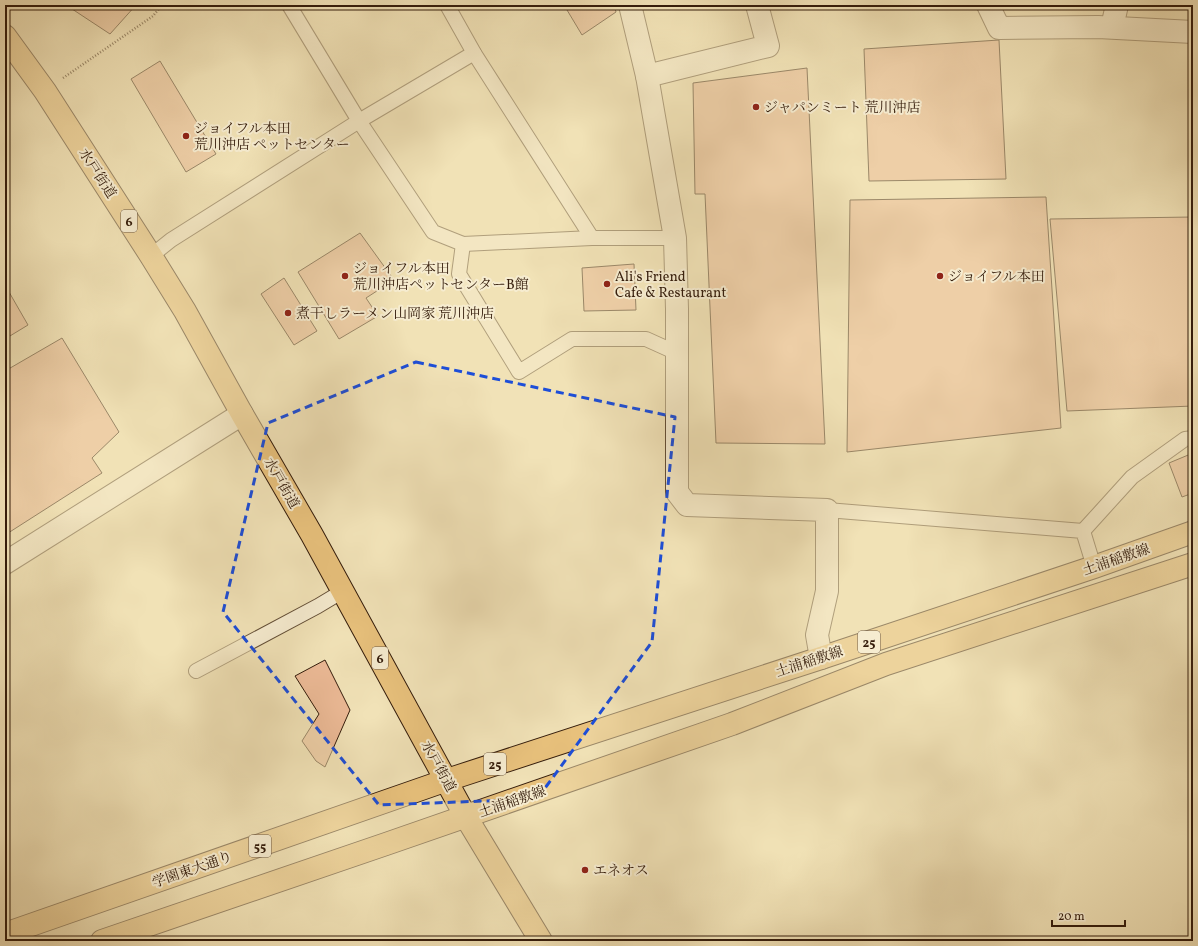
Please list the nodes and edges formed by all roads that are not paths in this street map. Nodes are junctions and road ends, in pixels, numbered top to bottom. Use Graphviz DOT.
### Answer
graph roads {
  1 [pos="289,5"];
  2 [pos="447,5"];
  3 [pos="630,5"];
  4 [pos="758,5"];
  5 [pos="988,5"];
  6 [pos="1117,5"];
  7 [pos="1112,27"];
  8 [pos="1193,32"];
  9 [pos="5,36"];
  10 [pos="474,53"];
  11 [pos="647,76"];
  12 [pos="359,121"];
  13 [pos="592,238"];
  14 [pos="675,238"];
  15 [pos="463,244"];
  16 [pos="151,256"];
  17 [pos="677,353"];
  18 [pos="242,414"];
  19 [pos="1193,438"];
  20 [pos="827,510"];
  21 [pos="1083,531"];
  22 [pos="1193,532"];
  23 [pos="5,562"];
  24 [pos="1193,564"];
  25 [pos="1094,567"];
  26 [pos="343,591"];
  27 [pos="821,658"];
  28 [pos="196,671"];
  29 [pos="447,780"];
  30 [pos="466,817"];
  31 [pos="5,934"];
  32 [pos="102,941"];
  33 [pos="541,941"];
  1 -- 12 [label="lane"];
  2 -- 10 [label="lane"];
  3 -- 11 [label="street"];
  4 -- 11 [label="street"];
  5 -- 7 [label="street"];
  6 -- 7 [label="street"];
  7 -- 8 [label="street"];
  9 -- 16 [label="main road, 水戸街道 / 6"];
  10 -- 12 [label="lane"];
  10 -- 13 [label="lane"];
  11 -- 14 [label="street"];
  12 -- 15 [label="lane"];
  12 -- 16 [label="lane"];
  13 -- 14 [label="lane"];
  13 -- 15 [label="lane"];
  14 -- 17 [label="street"];
  15 -- 17 [label="lane"];
  16 -- 18 [label="main road, 水戸街道 / 6"];
  17 -- 20 [label="street"];
  18 -- 23 [label="street"];
  18 -- 26 [label="main road, 水戸街道 / 6"];
  19 -- 21 [label="lane"];
  20 -- 21 [label="lane"];
  20 -- 27 [label="street"];
  21 -- 25 [label="lane"];
  22 -- 25 [label="main road, 土浦稲敷線 / 25"];
  24 -- 30 [label="main road, 土浦稲敷線 / 25"];
  25 -- 27 [label="main road, 土浦稲敷線 / 25"];
  26 -- 28 [label="lane"];
  26 -- 29 [label="main road, 水戸街道 / 6"];
  27 -- 29 [label="main road, 土浦稲敷線 / 25"];
  29 -- 30 [label="main road, 水戸街道 / 6"];
  29 -- 31 [label="main road, 学園東大通り / 55"];
  30 -- 32 [label="main road"];
  30 -- 33 [label="main road, 水戸街道 / 6"];
}
